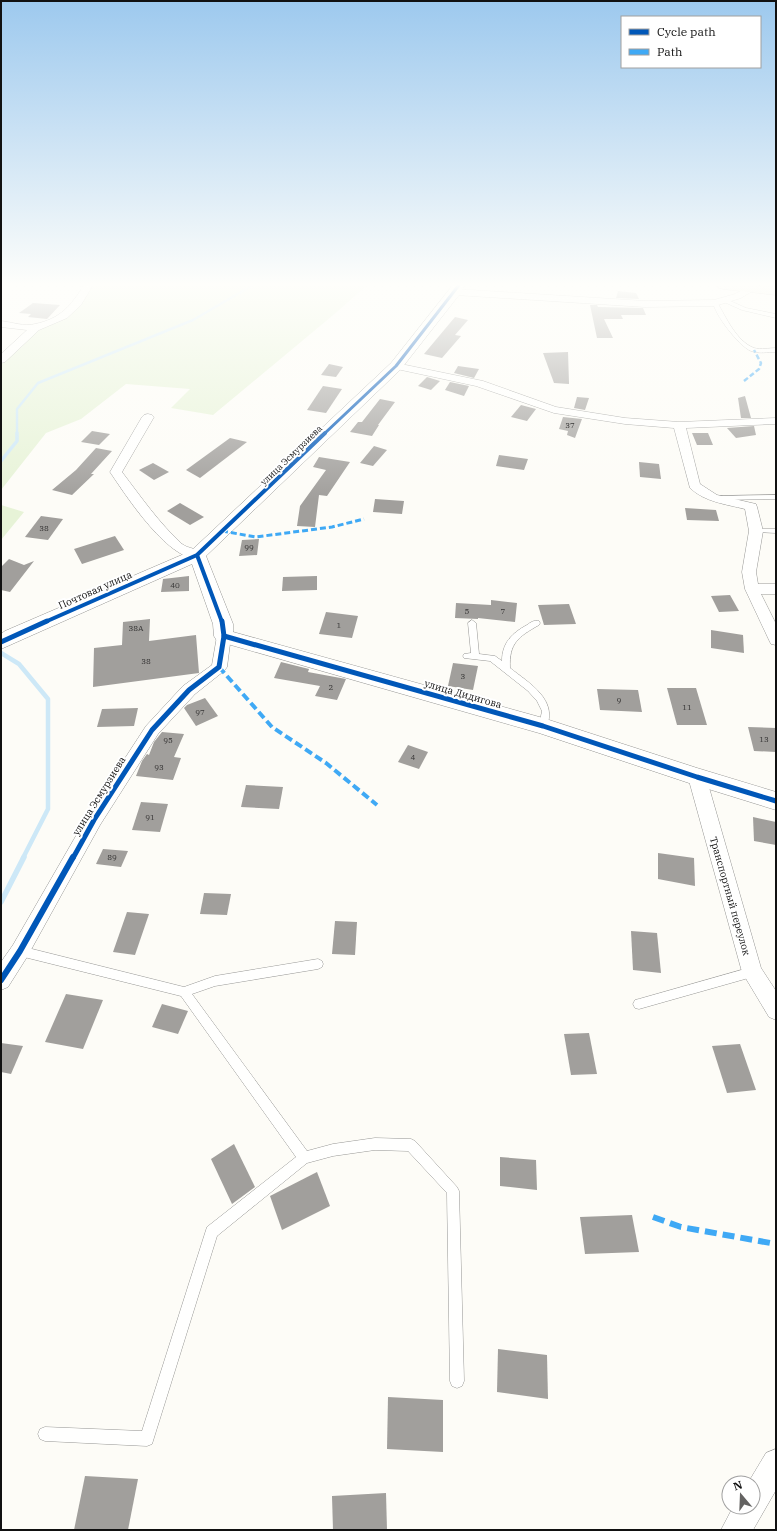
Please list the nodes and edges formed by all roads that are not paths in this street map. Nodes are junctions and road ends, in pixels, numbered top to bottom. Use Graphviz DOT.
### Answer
graph roads {
  1 [pos="403,356"];
  2 [pos="396,366"];
  3 [pos="148,417"];
  4 [pos="776,421"];
  5 [pos="679,425"];
  6 [pos="776,497"];
  7 [pos="717,498"];
  8 [pos="756,531"];
  9 [pos="776,531"];
  10 [pos="197,555"];
  11 [pos="752,589"];
  12 [pos="776,589"];
  13 [pos="536,622"];
  14 [pos="472,623"];
  15 [pos="224,636"];
  16 [pos="775,639"];
  17 [pos="1,642"];
  18 [pos="506,669"];
  19 [pos="543,726"];
  20 [pos="697,777"];
  21 [pos="776,801"];
  22 [pos="20,951"];
  23 [pos="318,964"];
  24 [pos="752,972"];
  25 [pos="1,980"];
  26 [pos="184,992"];
  27 [pos="639,1004"];
  28 [pos="776,1010"];
  29 [pos="304,1158"];
  30 [pos="457,1380"];
  31 [pos="45,1434"];
  32 [pos="776,1463"];
  33 [pos="761,1488"];
  34 [pos="745,1515"];
  35 [pos="736,1530"];
  1 -- 2 [label="street, улица Эсмурзиева"];
  2 -- 5 [label="street"];
  2 -- 10 [label="street, улица Эсмурзиева"];
  3 -- 10 [label="street"];
  4 -- 5 [label="street"];
  5 -- 7 [label="street"];
  6 -- 7 [label="lane"];
  7 -- 8 [label="street"];
  8 -- 9 [label="lane"];
  8 -- 11 [label="street"];
  10 -- 15 [label="street"];
  10 -- 17 [label="street, Почтовая улица"];
  11 -- 12 [label="street"];
  11 -- 16 [label="street"];
  13 -- 18 [label="lane"];
  14 -- 18 [label="lane"];
  15 -- 19 [label="street, улица Дидигова"];
  15 -- 22 [label="street, улица Эсмурзиева"];
  18 -- 19 [label="lane"];
  19 -- 20 [label="street, улица Дидигова"];
  20 -- 21 [label="street, улица Дидигова"];
  20 -- 24 [label="street, Транспортный переулок"];
  22 -- 25 [label="street, улица Эсмурзиева"];
  22 -- 26 [label="lane"];
  23 -- 26 [label="lane"];
  24 -- 27 [label="lane"];
  24 -- 28 [label="street, Транспортный переулок"];
  26 -- 29 [label="lane"];
  29 -- 30 [label="lane"];
  29 -- 31 [label="lane"];
  32 -- 33 [label="street"];
  34 -- 35 [label="street"];
}
